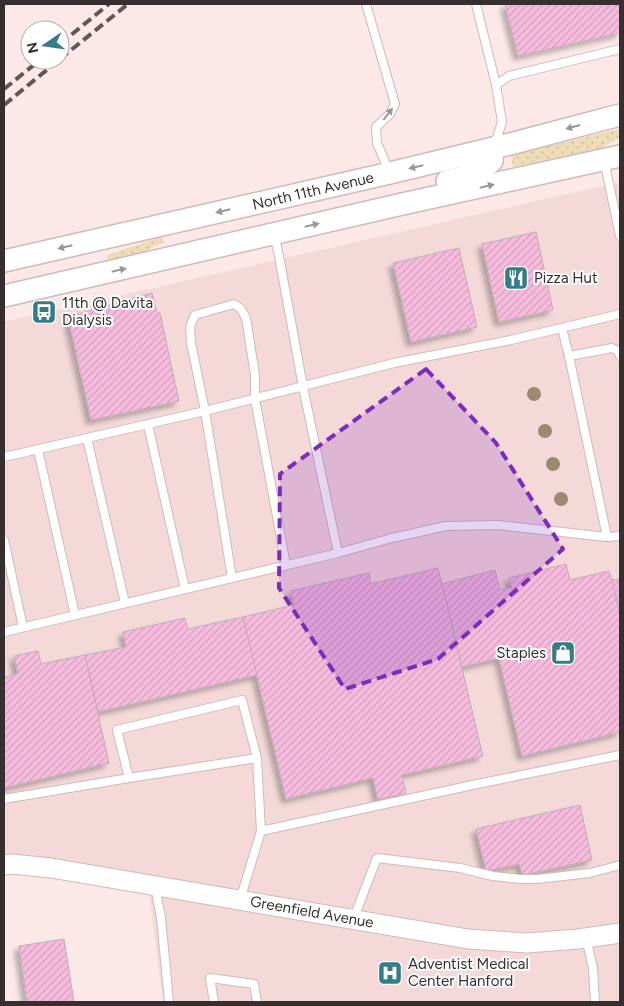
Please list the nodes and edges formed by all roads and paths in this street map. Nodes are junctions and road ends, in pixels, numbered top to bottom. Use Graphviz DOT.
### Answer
graph roads {
  1 [pos="366,4"];
  2 [pos="476,4"];
  3 [pos="620,49"];
  4 [pos="496,85"];
  5 [pos="620,115"];
  6 [pos="493,148"];
  7 [pos="612,158"];
  8 [pos="390,173"];
  9 [pos="398,206"];
  10 [pos="274,234"];
  11 [pos="620,236"];
  12 [pos="4,261"];
  13 [pos="4,296"];
  14 [pos="620,314"];
  15 [pos="562,328"];
  16 [pos="569,356"];
  17 [pos="620,356"];
  18 [pos="303,387"];
  19 [pos="255,398"];
  20 [pos="205,411"];
  21 [pos="148,425"];
  22 [pos="87,438"];
  23 [pos="38,450"];
  24 [pos="4,457"];
  25 [pos="620,536"];
  26 [pos="607,537"];
  27 [pos="4,540"];
  28 [pos="338,553"];
  29 [pos="286,565"];
  30 [pos="232,578"];
  31 [pos="185,589"];
  32 [pos="125,603"];
  33 [pos="74,615"];
  34 [pos="24,627"];
  35 [pos="4,632"];
  36 [pos="620,755"];
  37 [pos="257,758"];
  38 [pos="129,778"];
  39 [pos="4,799"];
  40 [pos="261,831"];
  41 [pos="4,865"];
  42 [pos="620,865"];
  43 [pos="154,886"];
  44 [pos="240,900"];
  45 [pos="353,920"];
  46 [pos="620,933"];
  47 [pos="586,938"];
  48 [pos="169,1002"];
  49 [pos="214,1002"];
  50 [pos="257,1002"];
  51 [pos="595,1002"];
  8 -- 1 [label="lane, one-way"];
  2 -- 4 [label="lane"];
  3 -- 4 [label="lane"];
  4 -- 6 [label="lane"];
  5 -- 6 [label="main road, North 11th Avenue, one-way"];
  6 -- 8 [label="main road, North 11th Avenue, one-way"];
  6 -- 9 [label="main road"];
  9 -- 7 [label="main road, one-way"];
  7 -- 11 [label="lane"];
  8 -- 10 [label="main road"];
  8 -- 12 [label="main road, North 11th Avenue, one-way"];
  10 -- 9 [label="main road, one-way"];
  13 -- 10 [label="main road, one-way"];
  10 -- 18 [label="lane"];
  14 -- 15 [label="lane"];
  15 -- 16 [label="lane"];
  15 -- 18 [label="lane"];
  16 -- 17 [label="lane"];
  16 -- 26 [label="lane"];
  18 -- 19 [label="lane"];
  18 -- 28 [label="lane"];
  19 -- 20 [label="lane"];
  19 -- 20 [label="lane"];
  19 -- 29 [label="lane"];
  20 -- 21 [label="lane"];
  20 -- 30 [label="lane"];
  21 -- 22 [label="lane"];
  21 -- 31 [label="lane"];
  22 -- 23 [label="lane"];
  22 -- 32 [label="lane"];
  23 -- 24 [label="lane"];
  23 -- 33 [label="lane"];
  25 -- 26 [label="lane"];
  26 -- 28 [label="lane"];
  27 -- 34 [label="lane"];
  28 -- 29 [label="lane"];
  29 -- 30 [label="lane"];
  30 -- 31 [label="lane"];
  31 -- 32 [label="lane"];
  32 -- 33 [label="lane"];
  33 -- 34 [label="lane"];
  34 -- 35 [label="lane"];
  36 -- 40 [label="lane"];
  37 -- 38 [label="lane"];
  37 -- 38 [label="lane"];
  37 -- 40 [label="lane"];
  38 -- 39 [label="lane"];
  40 -- 44 [label="lane"];
  41 -- 43 [label="street, Greenfield Avenue"];
  42 -- 45 [label="lane"];
  43 -- 44 [label="street, Greenfield Avenue"];
  43 -- 48 [label="lane"];
  44 -- 45 [label="street, Greenfield Avenue"];
  45 -- 47 [label="street, Greenfield Avenue"];
  46 -- 47 [label="street, Greenfield Avenue"];
  47 -- 51 [label="lane"];
  49 -- 50 [label="lane"];
}
